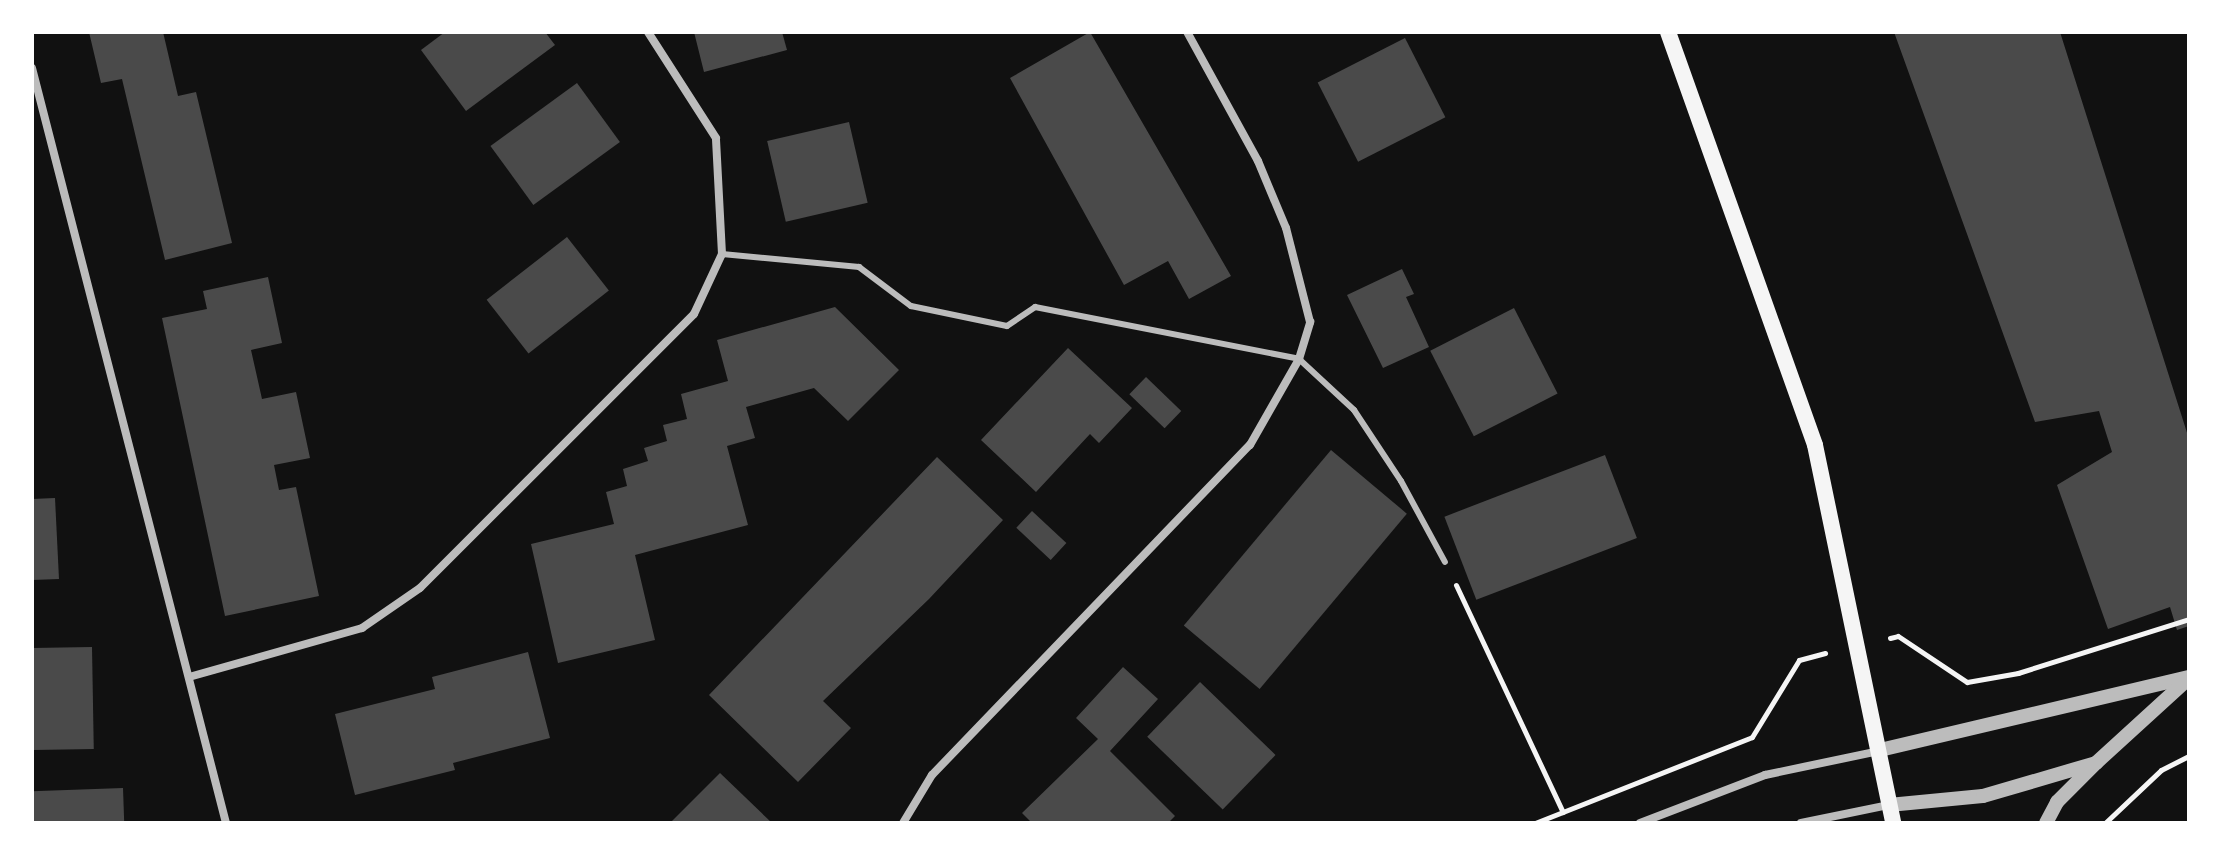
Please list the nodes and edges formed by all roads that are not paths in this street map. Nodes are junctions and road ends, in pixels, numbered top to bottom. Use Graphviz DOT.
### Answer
graph roads {
  1 [pos="648,32"];
  2 [pos="1187,32"];
  3 [pos="1668,32"];
  4 [pos="32,68"];
  5 [pos="722,254"];
  6 [pos="1299,359"];
  7 [pos="1445,562"];
  8 [pos="189,677"];
  9 [pos="2189,678"];
  10 [pos="1880,750"];
  11 [pos="2096,763"];
  12 [pos="1889,805"];
  13 [pos="226,823"];
  14 [pos="903,823"];
  15 [pos="1640,823"];
  16 [pos="1801,823"];
  17 [pos="1893,823"];
  18 [pos="2046,823"];
  1 -- 5 [label="street"];
  2 -- 6 [label="street"];
  3 -- 10 [label="main road"];
  4 -- 8 [label="street"];
  5 -- 6 [label="lane"];
  5 -- 8 [label="street"];
  6 -- 7 [label="lane"];
  6 -- 14 [label="street"];
  8 -- 13 [label="street"];
  9 -- 10 [label="street"];
  9 -- 11 [label="street"];
  10 -- 12 [label="main road"];
  10 -- 15 [label="street"];
  11 -- 12 [label="street"];
  11 -- 18 [label="street"];
  12 -- 16 [label="street"];
  12 -- 17 [label="main road"];
}
